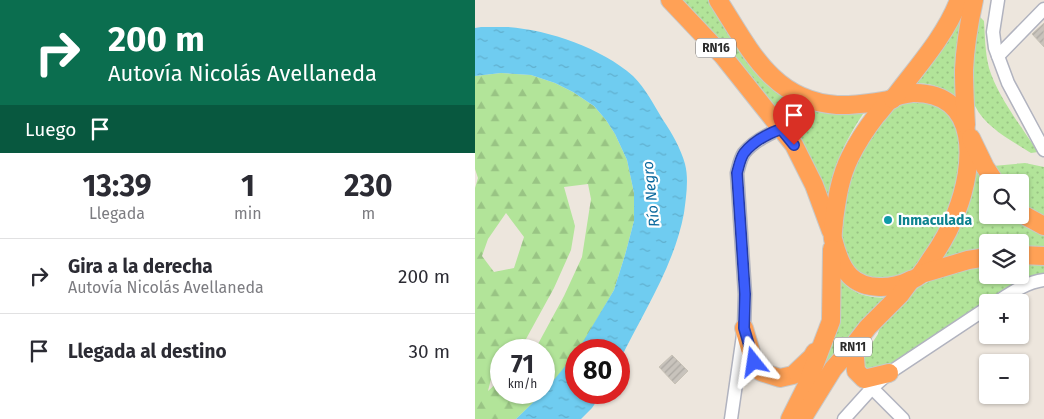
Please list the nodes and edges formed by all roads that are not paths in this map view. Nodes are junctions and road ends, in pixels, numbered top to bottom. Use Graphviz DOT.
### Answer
graph roads {
  1 [pos="670,0"];
  2 [pos="718,0"];
  3 [pos="959,0"];
  4 [pos="974,0"];
  5 [pos="998,0"];
  6 [pos="1044,9"];
  7 [pos="998,56"];
  8 [pos="892,99"];
  9 [pos="966,127"];
  10 [pos="781,129"];
  11 [pos="1044,150"];
  12 [pos="990,174"];
  13 [pos="1029,218"];
  14 [pos="1044,226"];
  15 [pos="833,237"];
  16 [pos="1029,255"];
  17 [pos="1044,256"];
  18 [pos="979,258"];
  19 [pos="916,277"];
  20 [pos="1044,280"];
  21 [pos="1010,294"];
  22 [pos="979,313"];
  23 [pos="744,328"];
  24 [pos="825,336"];
  25 [pos="854,345"];
  26 [pos="889,373"];
  27 [pos="872,388"];
  28 [pos="796,414"];
  29 [pos="731,419"];
  30 [pos="779,419"];
  31 [pos="844,419"];
  32 [pos="903,419"];
  1 -- 10 [label="highway, RN16"];
  2 -- 8 [label="highway, RN16"];
  3 -- 8 [label="highway, RN11"];
  4 -- 9 [label="highway, RN11"];
  5 -- 7 [label="street"];
  6 -- 7 [label="street"];
  7 -- 11 [label="street"];
  8 -- 9 [label="highway, RN11"];
  8 -- 15 [label="highway, RN11"];
  9 -- 12 [label="highway"];
  9 -- 19 [label="highway, RN11"];
  10 -- 15 [label="highway, RN16"];
  10 -- 23 [label="street"];
  13 -- 14 [label="highway"];
  15 -- 19 [label="highway, RN11"];
  15 -- 24 [label="highway, RN11"];
  16 -- 17 [label="highway"];
  18 -- 19 [label="highway"];
  19 -- 25 [label="highway, RN11"];
  20 -- 21 [label="street"];
  22 -- 26 [label="street"];
  23 -- 24 [label="highway"];
  23 -- 29 [label="street"];
  24 -- 28 [label="highway, RN11"];
  25 -- 26 [label="highway"];
  25 -- 28 [label="highway, RN11"];
  26 -- 27 [label="street"];
  27 -- 31 [label="street"];
  27 -- 32 [label="street"];
  28 -- 30 [label="highway"];
}
